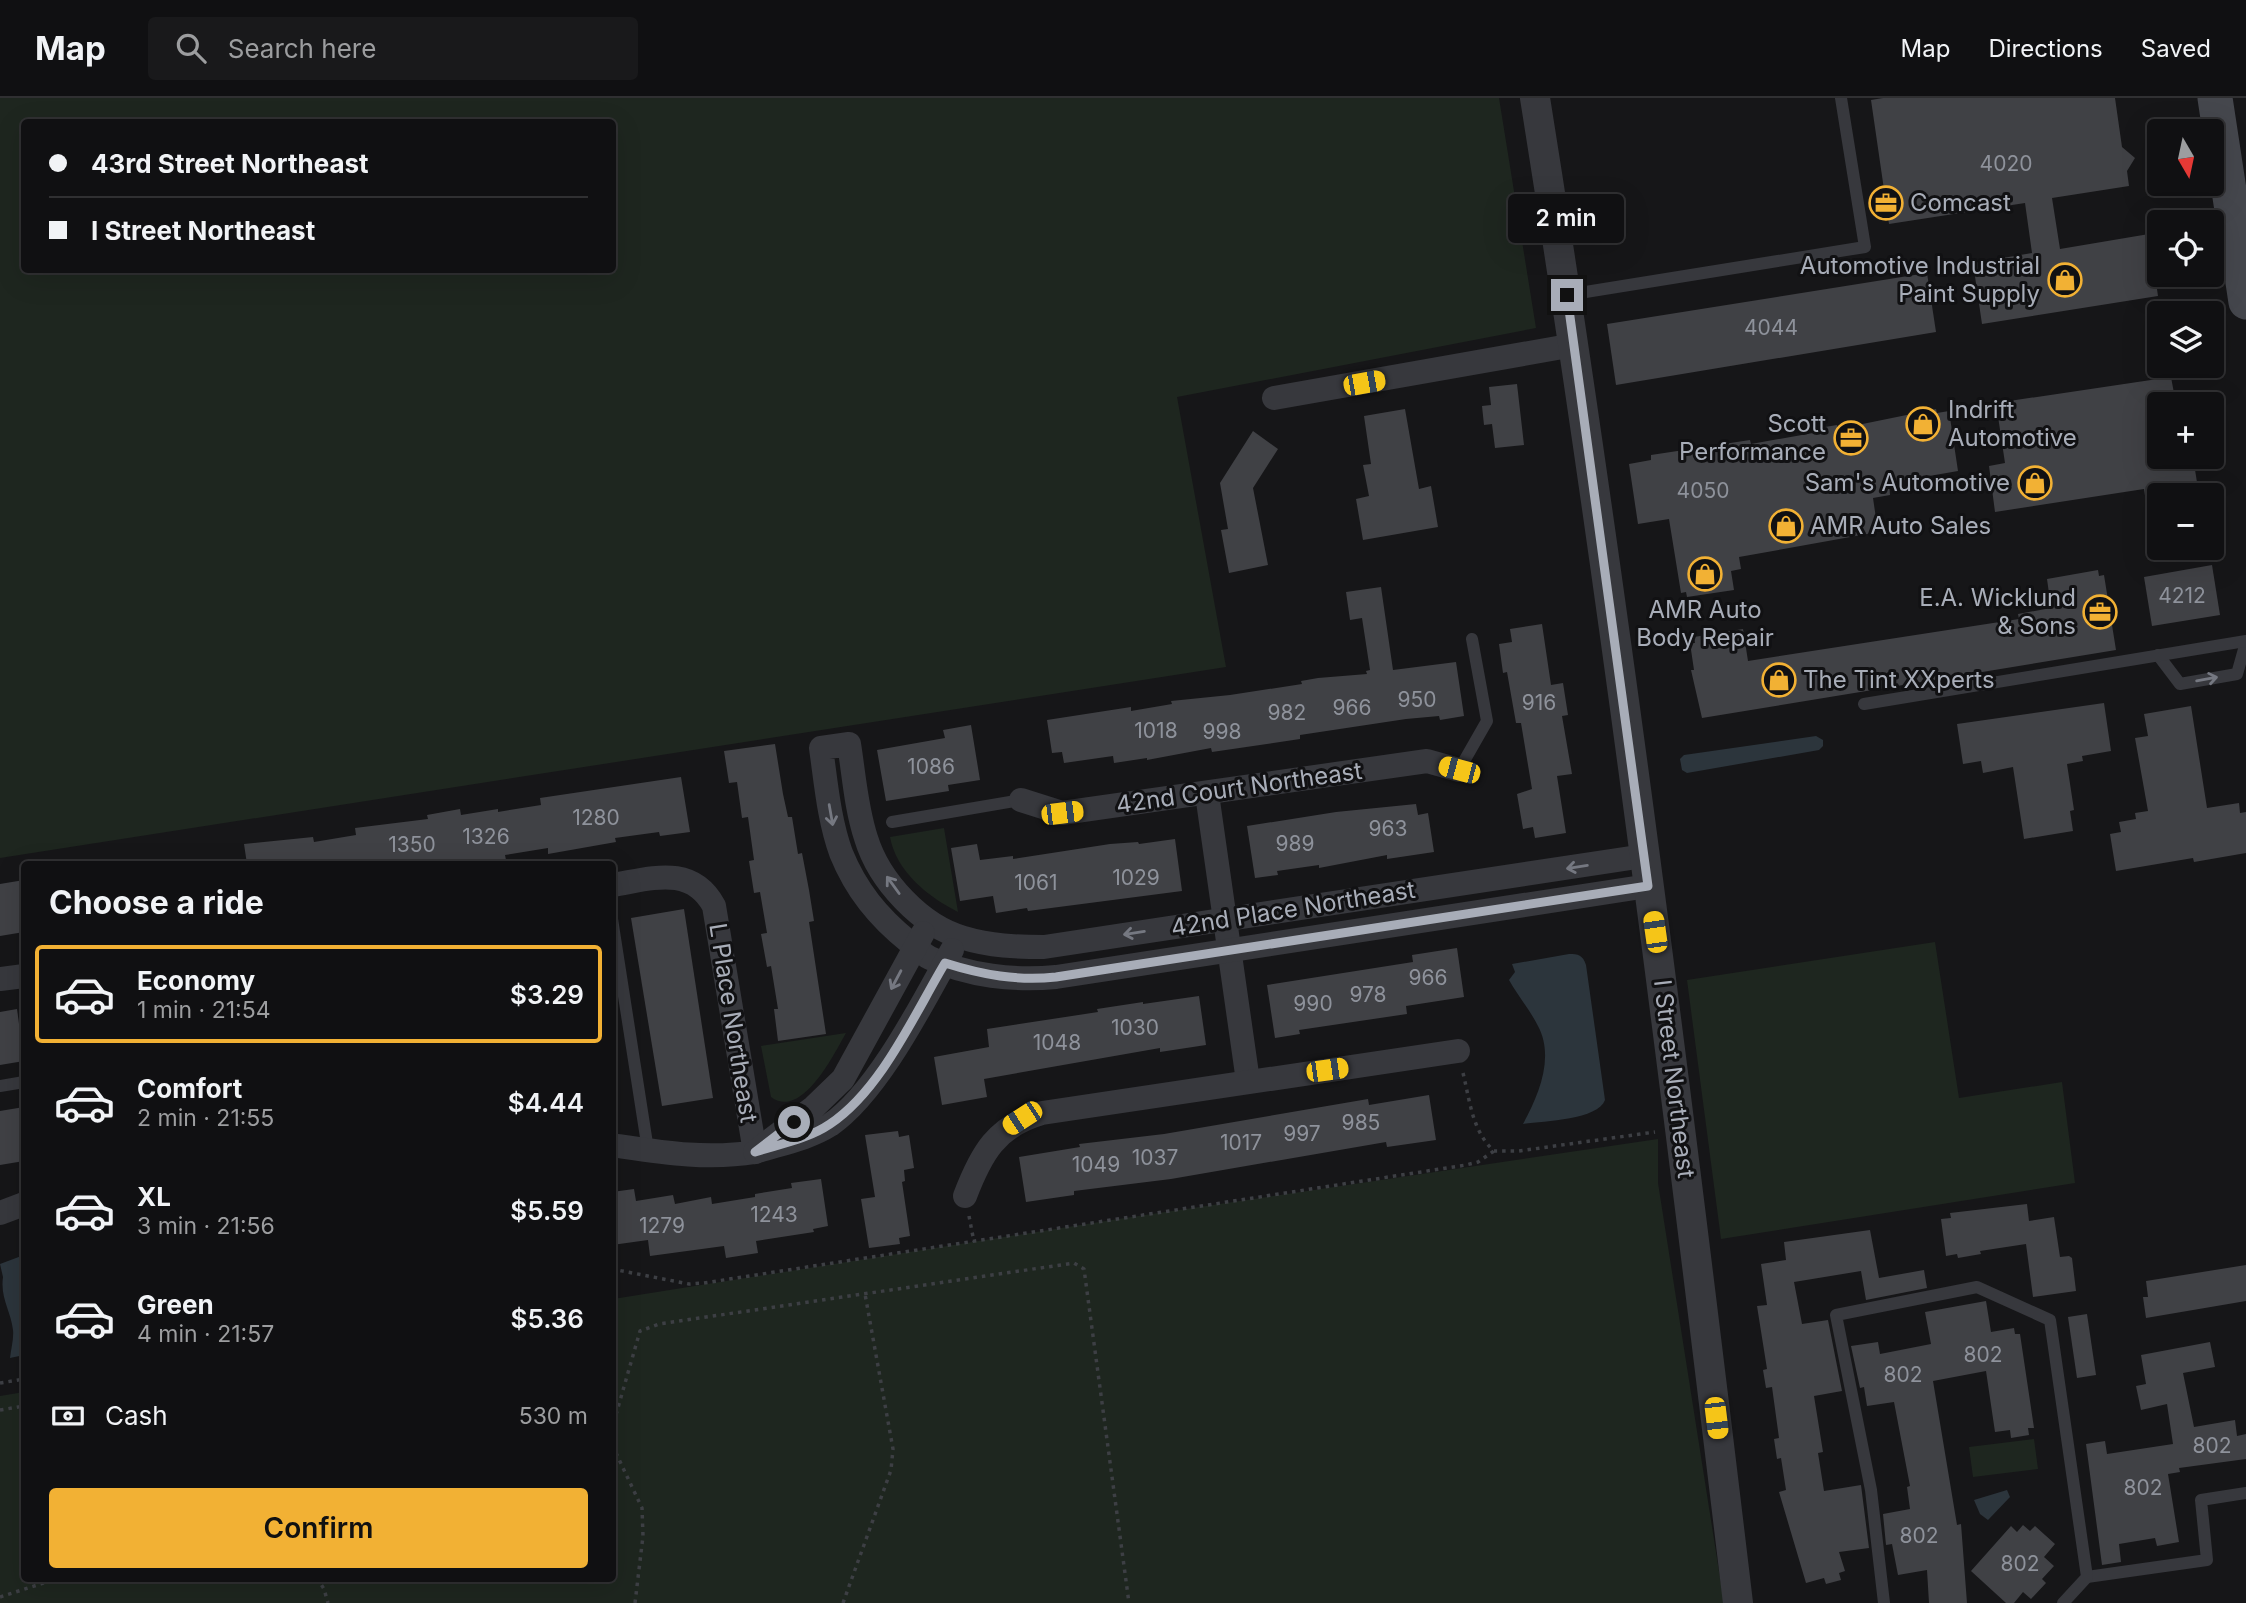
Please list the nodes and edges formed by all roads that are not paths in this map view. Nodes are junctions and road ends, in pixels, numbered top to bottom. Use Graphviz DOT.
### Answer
graph roads {
  1 [pos="1535,98"];
  2 [pos="1841,98"];
  3 [pos="2215,98"];
  4 [pos="1567,295"];
  5 [pos="2246,302"];
  6 [pos="1574,345"];
  7 [pos="1274,398"];
  8 [pos="1472,639"];
  9 [pos="2246,641"];
  10 [pos="2158,655"];
  11 [pos="1864,704"];
  12 [pos="1459,770"];
  13 [pos="1207,794"];
  14 [pos="1021,800"];
  15 [pos="892,822"];
  16 [pos="1644,856"];
  17 [pos="616,884"];
  18 [pos="1648,886"];
  19 [pos="1225,919"];
  20 [pos="944,929"];
  21 [pos="1230,951"];
  22 [pos="930,956"];
  23 [pos="616,966"];
  24 [pos="21,976"];
  25 [pos="0,979"];
  26 [pos="618,989"];
  27 [pos="1458,1051"];
  28 [pos="1248,1081"];
  29 [pos="21,1082"];
  30 [pos="0,1086"];
  31 [pos="616,1145"];
  32 [pos="648,1150"];
  33 [pos="755,1152"];
  34 [pos="965,1196"];
  35 [pos="21,1205"];
  36 [pos="0,1213"];
  37 [pos="2246,1493"];
  38 [pos="2087,1577"];
  39 [pos="1738,1603"];
  40 [pos="1884,1603"];
  41 [pos="2063,1603"];
  1 -- 4 [label="street, I Street Northeast"];
  2 -- 4 [label="lane"];
  3 -- 5 [label="main road"];
  4 -- 6 [label="street, I Street Northeast"];
  6 -- 7 [label="street"];
  6 -- 16 [label="street, I Street Northeast"];
  8 -- 12 [label="lane"];
  9 -- 10 [label="lane"];
  10 -- 9 [label="lane, one-way"];
  10 -- 11 [label="lane"];
  12 -- 13 [label="street, 42nd Court Northeast"];
  13 -- 14 [label="street, 42nd Court Northeast"];
  13 -- 19 [label="street"];
  14 -- 15 [label="lane"];
  16 -- 18 [label="street, I Street Northeast"];
  16 -- 19 [label="street, 42nd Place Northeast, one-way"];
  17 -- 33 [label="street, L Place Northeast"];
  18 -- 21 [label="street, 42nd Place Northeast"];
  18 -- 39 [label="street, I Street Northeast"];
  19 -- 20 [label="street, 42nd Place Northeast, one-way"];
  19 -- 21 [label="street"];
  20 -- 22 [label="street"];
  20 -- 22 [label="street"];
  20 -- 22 [label="street, one-way"];
  21 -- 22 [label="street, 42nd Place Northeast"];
  21 -- 28 [label="street"];
  22 -- 33 [label="street, one-way"];
  22 -- 33 [label="street"];
  23 -- 26 [label="lane"];
  24 -- 25 [label="street"];
  26 -- 32 [label="lane"];
  27 -- 28 [label="street"];
  28 -- 34 [label="street"];
  29 -- 30 [label="lane"];
  31 -- 32 [label="street"];
  32 -- 33 [label="street"];
  35 -- 36 [label="street"];
  37 -- 38 [label="lane"];
  38 -- 40 [label="lane"];
  38 -- 41 [label="lane"];
}
